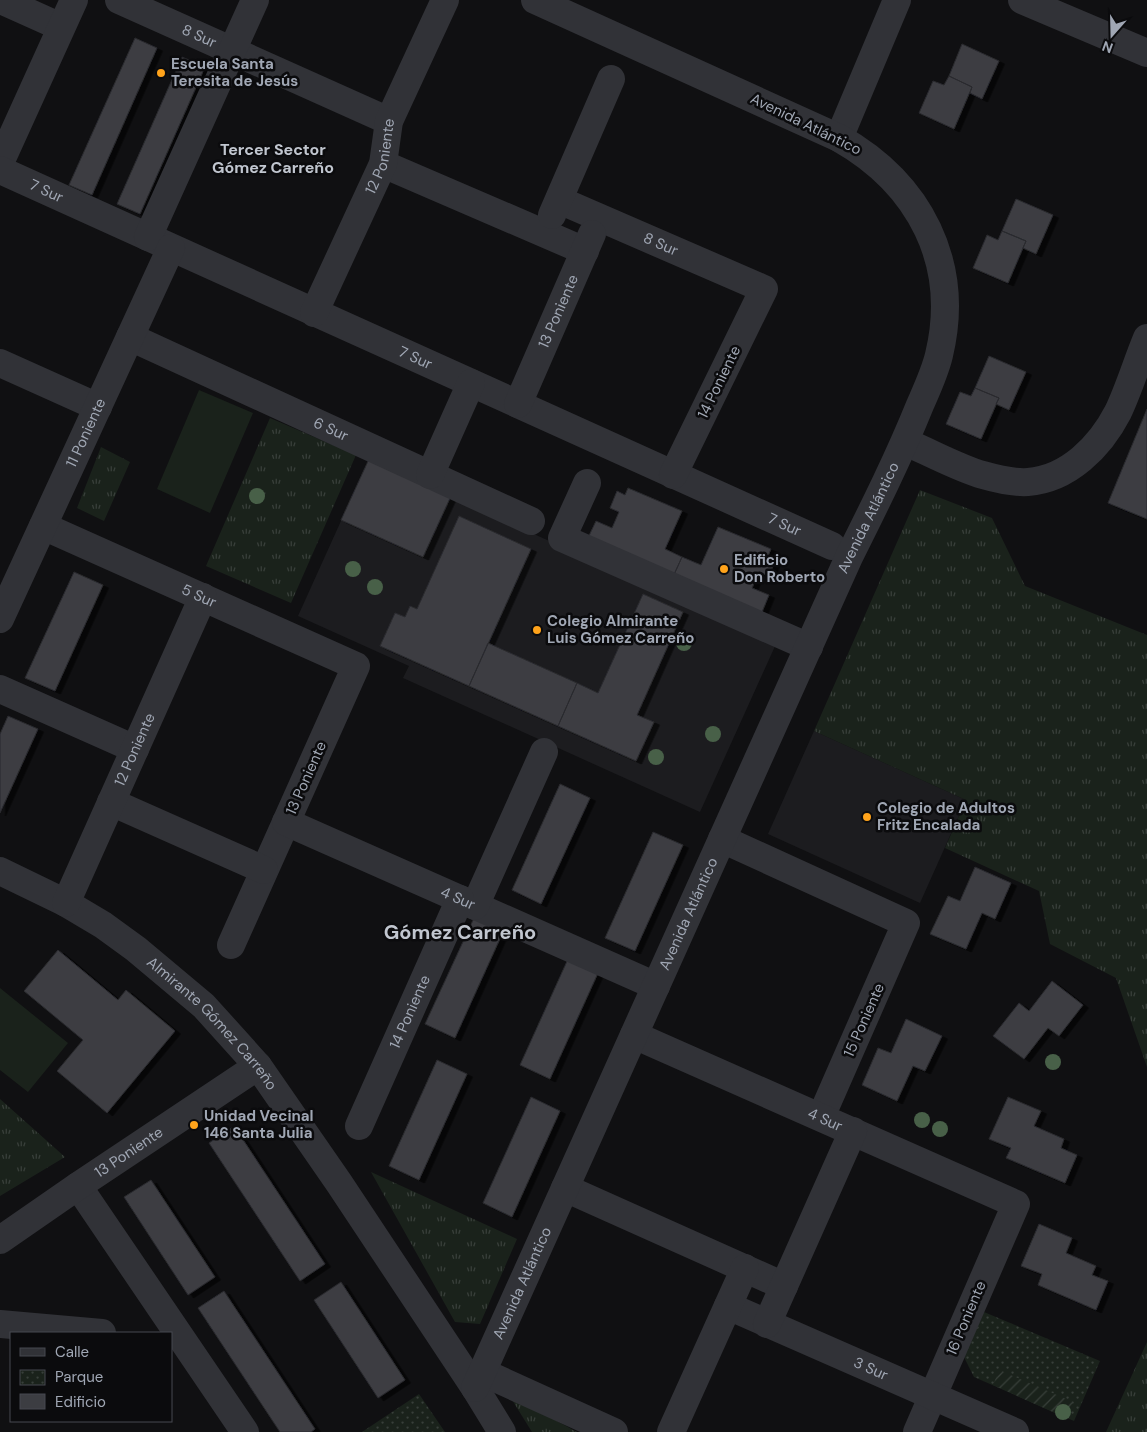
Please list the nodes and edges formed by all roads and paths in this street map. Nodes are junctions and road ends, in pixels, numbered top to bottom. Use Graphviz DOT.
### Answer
graph roads {
  1 [pos="74,0"];
  2 [pos="119,0"];
  3 [pos="255,0"];
  4 [pos="445,0"];
  5 [pos="535,0"];
  6 [pos="897,0"];
  7 [pos="1022,0"];
  8 [pos="15,3"];
  9 [pos="578,9"];
  10 [pos="61,27"];
  11 [pos="232,51"];
  12 [pos="1147,53"];
  13 [pos="611,79"];
  14 [pos="389,121"];
  15 [pos="840,138"];
  16 [pos="0,163"];
  17 [pos="383,164"];
  18 [pos="0,170"];
  19 [pos="559,200"];
  20 [pos="599,217"];
  21 [pos="544,233"];
  22 [pos="160,242"];
  23 [pos="585,251"];
  24 [pos="764,289"];
  25 [pos="314,313"];
  26 [pos="130,337"];
  27 [pos="1147,338"];
  28 [pos="0,363"];
  29 [pos="471,383"];
  30 [pos="518,404"];
  31 [pos="98,407"];
  32 [pos="905,442"];
  33 [pos="430,475"];
  34 [pos="674,475"];
  35 [pos="587,483"];
  36 [pos="531,521"];
  37 [pos="43,526"];
  38 [pos="832,546"];
  39 [pos="6,589"];
  40 [pos="203,598"];
  41 [pos="0,619"];
  42 [pos="808,647"];
  43 [pos="356,666"];
  44 [pos="0,689"];
  45 [pos="135,749"];
  46 [pos="544,752"];
  47 [pos="111,802"];
  48 [pos="286,822"];
  49 [pos="722,839"];
  50 [pos="264,870"];
  51 [pos="0,871"];
  52 [pos="468,902"];
  53 [pos="66,903"];
  54 [pos="231,945"];
  55 [pos="656,986"];
  56 [pos="634,1035"];
  57 [pos="258,1066"];
  58 [pos="821,1117"];
  59 [pos="359,1126"];
  60 [pos="853,1131"];
  61 [pos="78,1186"];
  62 [pos="565,1188"];
  63 [pos="1016,1204"];
  64 [pos="0,1240"];
  65 [pos="744,1268"];
  66 [pos="784,1286"];
  67 [pos="728,1306"];
  68 [pos="0,1324"];
  69 [pos="767,1324"];
  70 [pos="91,1332"];
  71 [pos="478,1380"];
  72 [pos="933,1395"];
  73 [pos="245,1432"];
  74 [pos="502,1432"];
  75 [pos="614,1432"];
  76 [pos="671,1432"];
  77 [pos="917,1432"];
  78 [pos="1016,1432"];
  1 -- 10 [label="street"];
  2 -- 11 [label="street, 8 Sur"];
  3 -- 11 [label="street, 11 Poniente"];
  4 -- 14 [label="street, 12 Poniente"];
  5 -- 9 [label="street, Avenida Atlántico"];
  6 -- 15 [label="street"];
  7 -- 12 [label="street"];
  8 -- 10 [label="street"];
  9 -- 15 [label="street, Avenida Atlántico"];
  10 -- 16 [label="street"];
  11 -- 14 [label="street, 8 Sur"];
  11 -- 22 [label="street, 11 Poniente"];
  13 -- 19 [label="street"];
  14 -- 17 [label="street, 12 Poniente"];
  15 -- 32 [label="street, Avenida Atlántico"];
  17 -- 21 [label="street"];
  17 -- 25 [label="street, 12 Poniente"];
  18 -- 22 [label="street, 7 Sur"];
  19 -- 20 [label="street, 8 Sur"];
  19 -- 21 [label="street"];
  20 -- 23 [label="street, 13 Poniente"];
  20 -- 24 [label="street, 8 Sur"];
  21 -- 23 [label="street"];
  22 -- 25 [label="street, 7 Sur"];
  22 -- 26 [label="street, 11 Poniente"];
  23 -- 30 [label="street, 13 Poniente"];
  24 -- 34 [label="street, 14 Poniente"];
  25 -- 29 [label="street, 7 Sur"];
  26 -- 31 [label="street, 11 Poniente"];
  26 -- 33 [label="street, 6 Sur"];
  27 -- 32 [label="street"];
  28 -- 31 [label="street"];
  29 -- 30 [label="street, 7 Sur"];
  29 -- 33 [label="street"];
  30 -- 34 [label="street, 7 Sur"];
  31 -- 37 [label="street, 11 Poniente"];
  32 -- 42 [label="street, Avenida Atlántico"];
  33 -- 36 [label="street, 6 Sur"];
  34 -- 38 [label="street, 7 Sur"];
  35 -- 42 [label="street"];
  37 -- 39 [label="street, 11 Poniente"];
  37 -- 40 [label="street, 5 Sur"];
  39 -- 41 [label="street, 11 Poniente"];
  40 -- 43 [label="street, 5 Sur"];
  40 -- 45 [label="street, 12 Poniente"];
  42 -- 49 [label="street, Avenida Atlántico"];
  43 -- 48 [label="street, 13 Poniente"];
  44 -- 45 [label="street"];
  45 -- 47 [label="street, 12 Poniente"];
  46 -- 52 [label="street, 14 Poniente"];
  47 -- 50 [label="street"];
  47 -- 53 [label="street, 12 Poniente"];
  48 -- 50 [label="street, 13 Poniente"];
  48 -- 52 [label="street, 4 Sur"];
  49 -- 55 [label="street, Avenida Atlántico"];
  49 -- 58 [label="street, 15 Poniente"];
  50 -- 54 [label="street, 13 Poniente"];
  51 -- 53 [label="street, Almirante Gómez Carreño"];
  52 -- 55 [label="street, 4 Sur"];
  52 -- 59 [label="street, 14 Poniente"];
  53 -- 57 [label="street, Almirante Gómez Carreño"];
  55 -- 56 [label="street, Avenida Atlántico"];
  56 -- 58 [label="street, 4 Sur"];
  56 -- 62 [label="street, Avenida Atlántico"];
  57 -- 61 [label="street, 13 Poniente"];
  57 -- 71 [label="street, Almirante Gómez Carreño"];
  58 -- 60 [label="street, 4 Sur"];
  60 -- 63 [label="street, 4 Sur"];
  60 -- 66 [label="street"];
  61 -- 64 [label="street, 13 Poniente"];
  61 -- 73 [label="street"];
  62 -- 65 [label="street"];
  62 -- 71 [label="street, Avenida Atlántico"];
  63 -- 72 [label="street, 16 Poniente"];
  65 -- 66 [label="street"];
  65 -- 67 [label="street"];
  66 -- 69 [label="street"];
  67 -- 69 [label="street, 3 Sur"];
  67 -- 76 [label="street"];
  68 -- 70 [label="street"];
  69 -- 72 [label="street, 3 Sur"];
  71 -- 74 [label="street, Almirante Gómez Carreño"];
  71 -- 75 [label="street"];
  72 -- 77 [label="street, 16 Poniente"];
  72 -- 78 [label="street, 3 Sur"];
}
